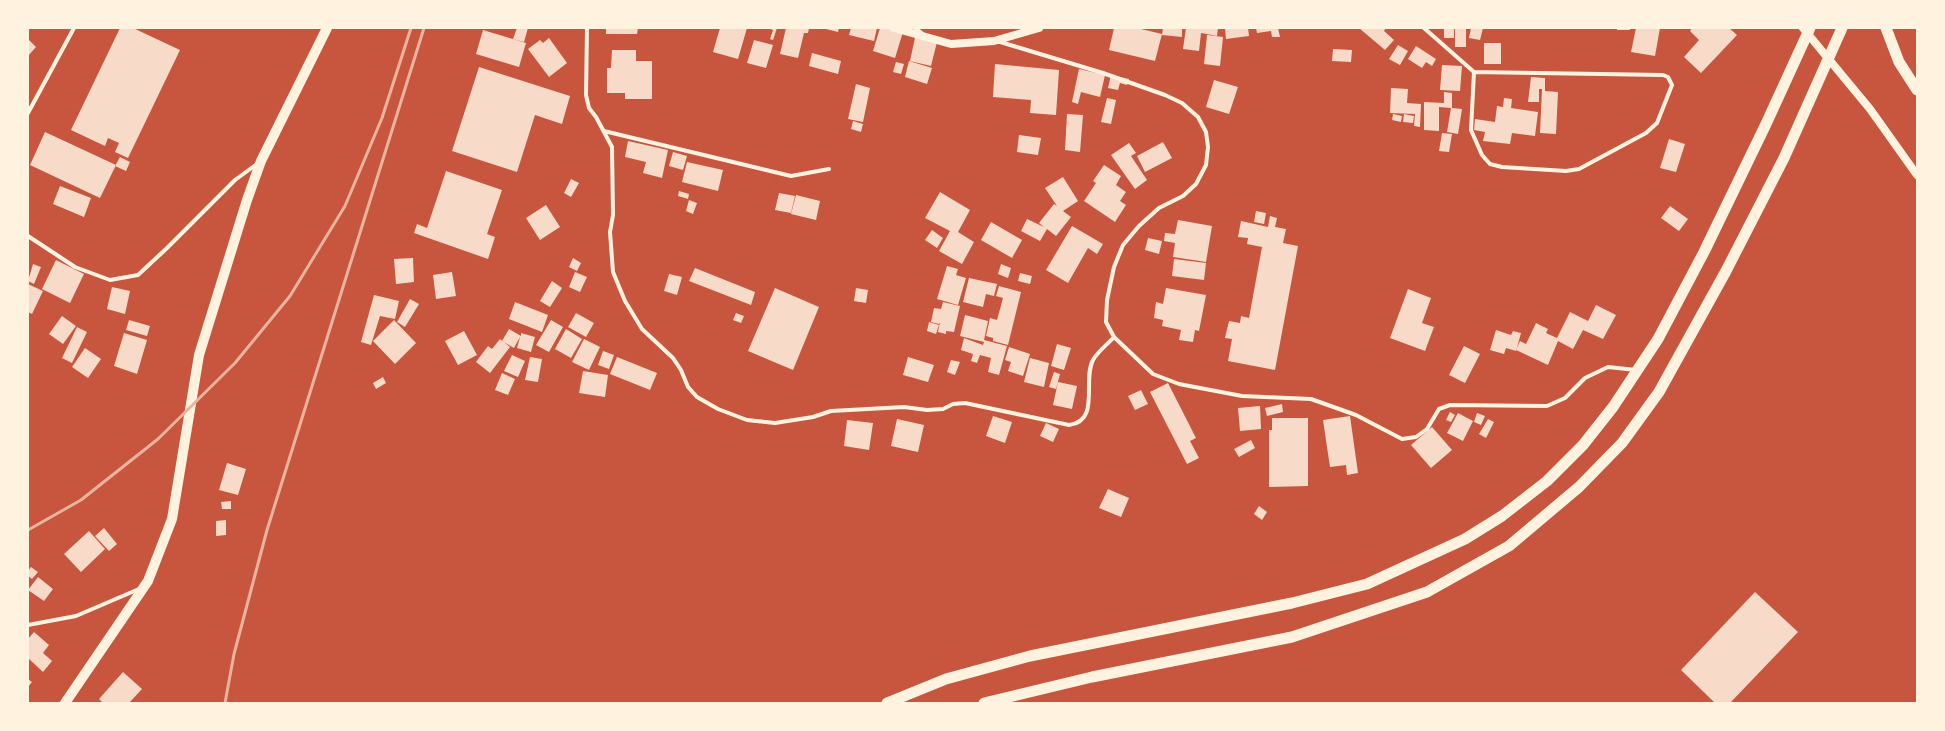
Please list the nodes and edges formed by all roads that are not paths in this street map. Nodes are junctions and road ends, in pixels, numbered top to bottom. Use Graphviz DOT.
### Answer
graph roads {
  1 [pos="74,28"];
  2 [pos="327,28"];
  3 [pos="587,28"];
  4 [pos="894,28"];
  5 [pos="915,28"];
  6 [pos="1039,28"];
  7 [pos="1424,28"];
  8 [pos="1803,28"];
  9 [pos="1810,28"];
  10 [pos="1842,28"];
  11 [pos="1886,28"];
  12 [pos="928,38"];
  13 [pos="994,41"];
  14 [pos="1474,72"];
  15 [pos="1917,90"];
  16 [pos="28,113"];
  17 [pos="604,131"];
  18 [pos="261,161"];
  19 [pos="829,169"];
  20 [pos="1917,175"];
  21 [pos="28,236"];
  22 [pos="1114,337"];
  23 [pos="1638,370"];
  24 [pos="143,587"];
  25 [pos="28,625"];
  26 [pos="65,703"];
  27 [pos="887,703"];
  28 [pos="984,703"];
  1 -- 16 [label="street"];
  2 -- 18 [label="main road"];
  3 -- 17 [label="street"];
  4 -- 12 [label="main road"];
  5 -- 12 [label="street"];
  6 -- 13 [label="main road"];
  7 -- 14 [label="street"];
  8 -- 20 [label="main road"];
  9 -- 23 [label="highway"];
  10 -- 28 [label="highway"];
  11 -- 15 [label="highway"];
  12 -- 13 [label="main road"];
  13 -- 22 [label="street"];
  14 -- 14 [label="street"];
  17 -- 19 [label="street"];
  17 -- 22 [label="street"];
  18 -- 21 [label="street"];
  18 -- 24 [label="main road"];
  22 -- 23 [label="street"];
  23 -- 27 [label="highway"];
  24 -- 25 [label="street"];
  24 -- 26 [label="main road"];
}
